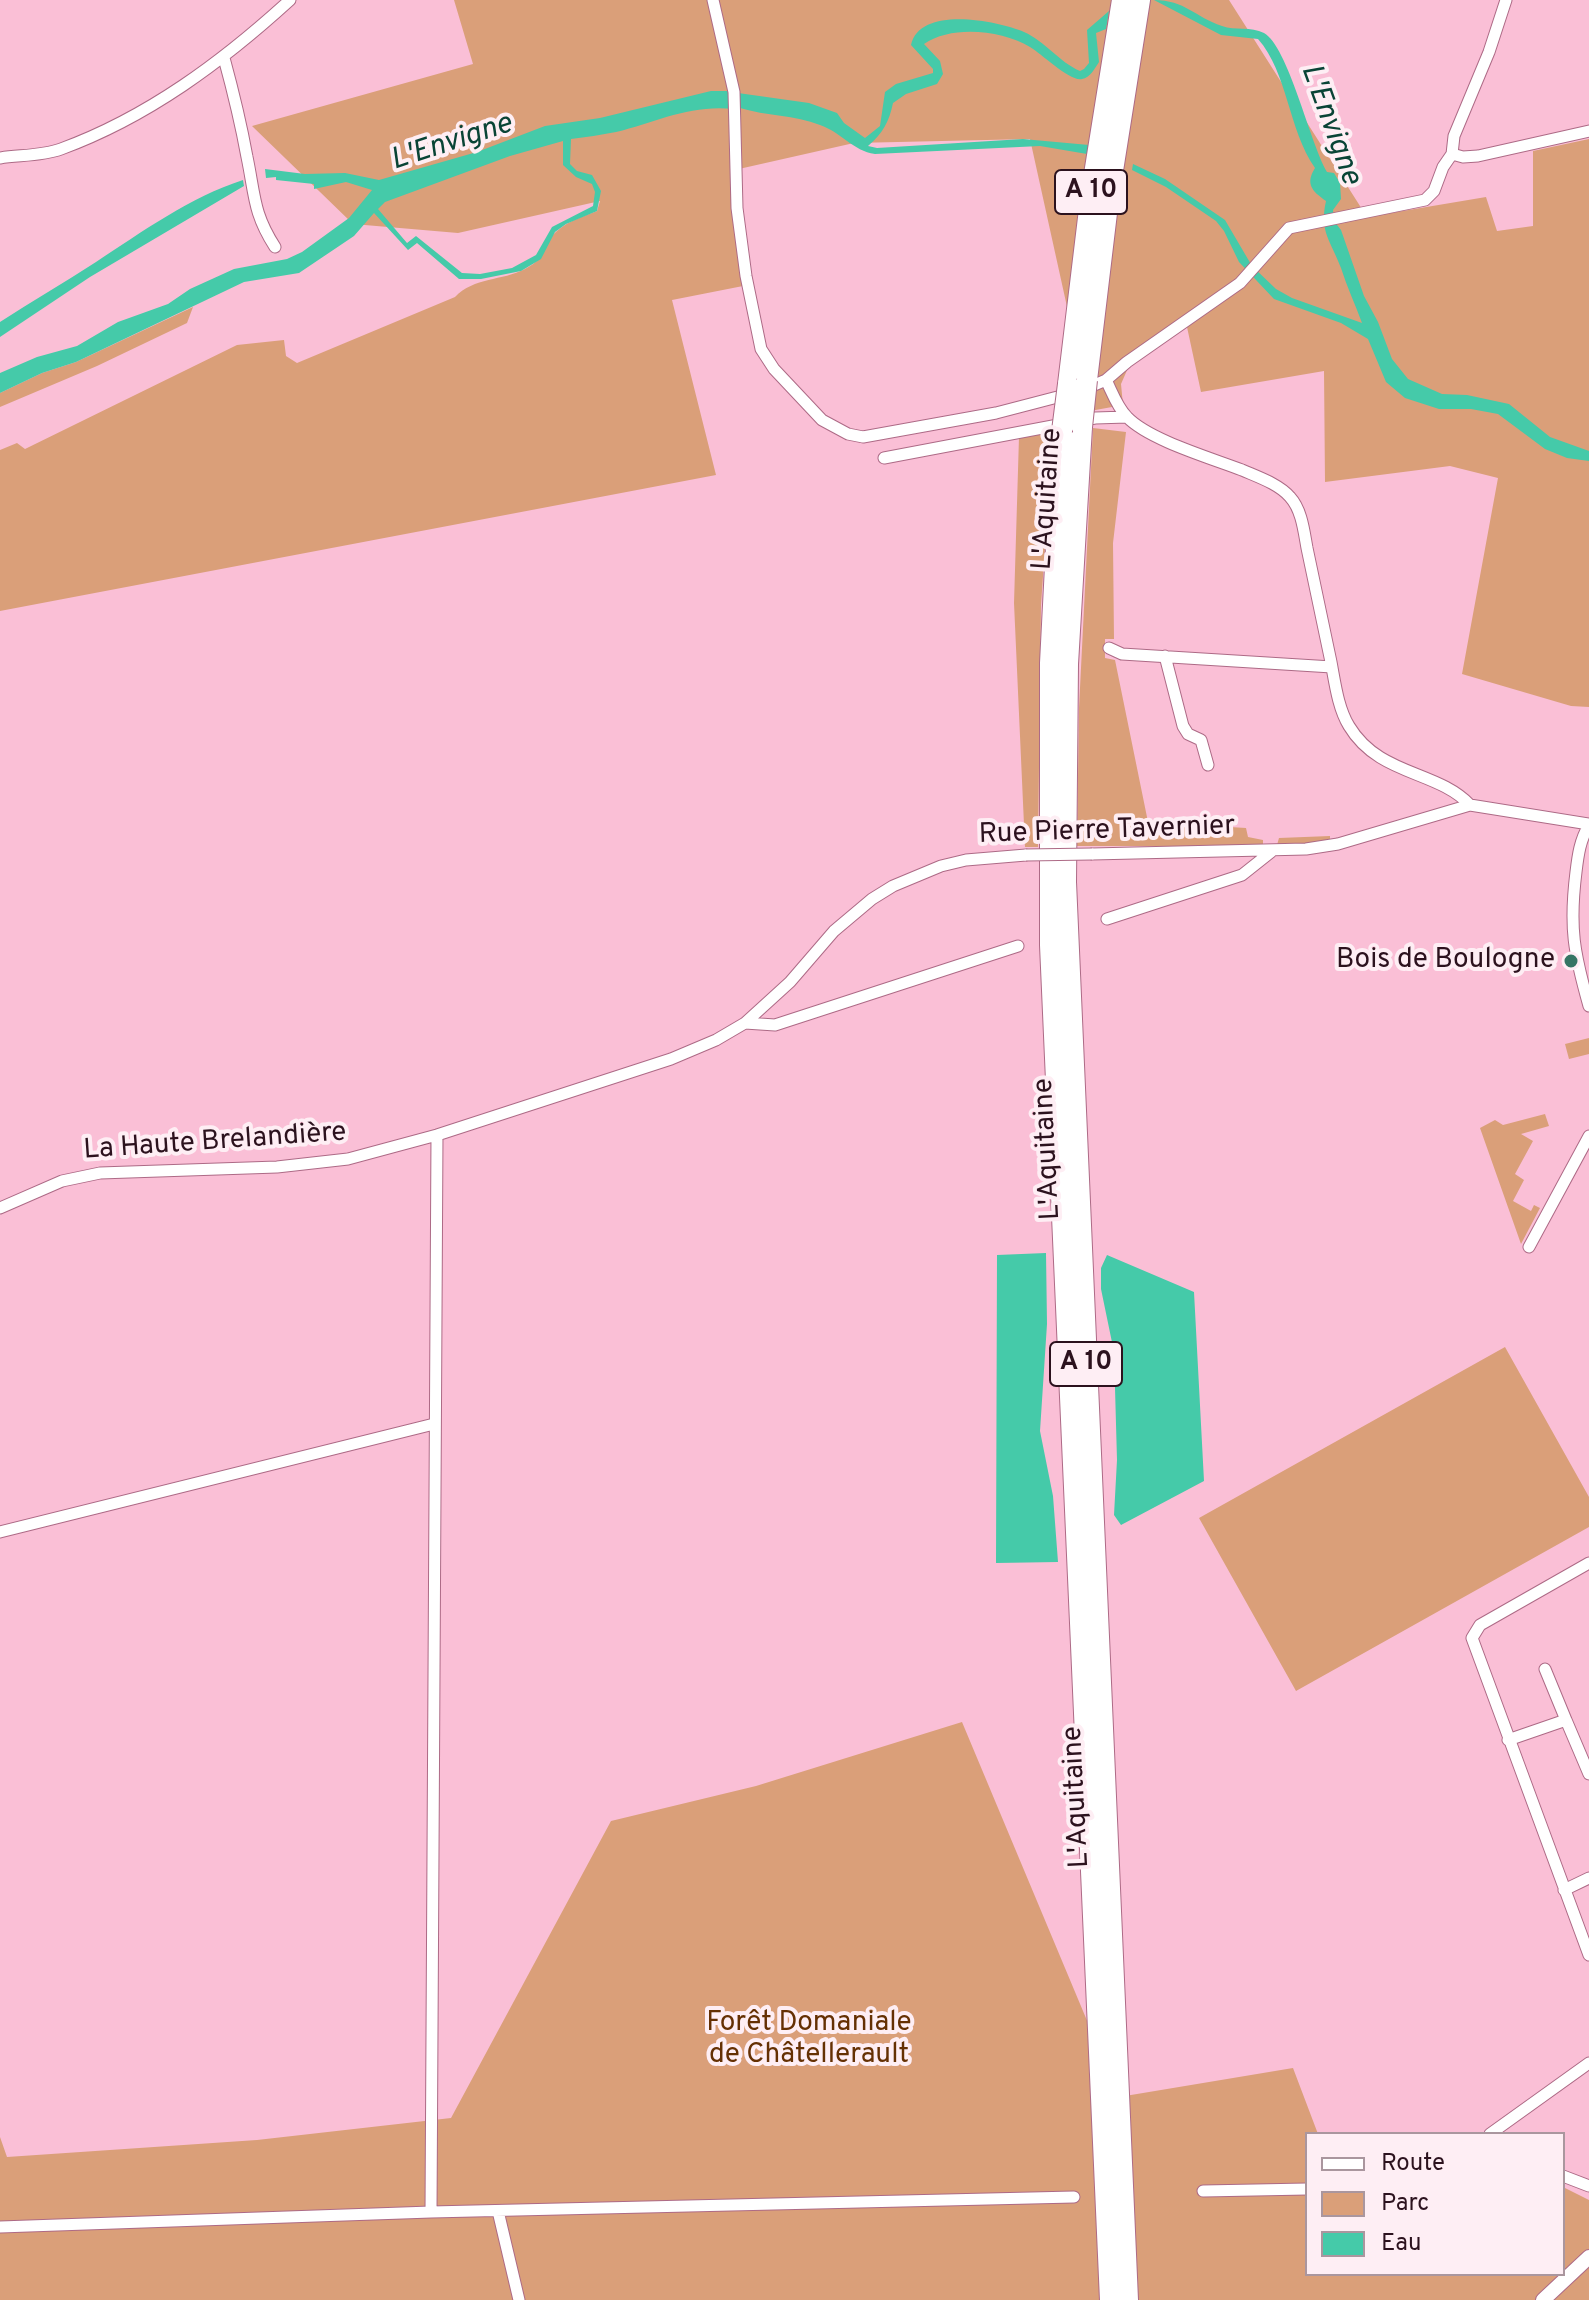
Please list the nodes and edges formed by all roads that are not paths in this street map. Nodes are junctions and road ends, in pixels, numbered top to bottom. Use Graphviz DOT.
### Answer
graph roads {
  1 [pos="290,0"];
  2 [pos="713,0"];
  3 [pos="1122,0"];
  4 [pos="1140,0"];
  5 [pos="1506,0"];
  6 [pos="224,58"];
  7 [pos="1589,131"];
  8 [pos="1452,154"];
  9 [pos="0,158"];
  10 [pos="275,247"];
  11 [pos="1087,381"];
  12 [pos="1127,417"];
  13 [pos="1072,429"];
  14 [pos="884,458"];
  15 [pos="1109,648"];
  16 [pos="1165,656"];
  17 [pos="1332,667"];
  18 [pos="1208,765"];
  19 [pos="1470,805"];
  20 [pos="1563,820"];
  21 [pos="1589,824"];
  22 [pos="1586,840"];
  23 [pos="1272,852"];
  24 [pos="1107,919"];
  25 [pos="1018,946"];
  26 [pos="1589,1006"];
  27 [pos="745,1023"];
  28 [pos="437,1135"];
  29 [pos="1589,1136"];
  30 [pos="0,1208"];
  31 [pos="1529,1247"];
  32 [pos="434,1424"];
  33 [pos="0,1532"];
  34 [pos="1589,1563"];
  35 [pos="1545,1669"];
  36 [pos="1566,1720"];
  37 [pos="1508,1740"];
  38 [pos="1589,1774"];
  39 [pos="1589,1878"];
  40 [pos="1564,1890"];
  41 [pos="1589,1955"];
  42 [pos="1589,2063"];
  43 [pos="1493,2132"];
  44 [pos="1565,2177"];
  45 [pos="1589,2186"];
  46 [pos="1305,2189"];
  47 [pos="1203,2191"];
  48 [pos="1074,2197"];
  49 [pos="498,2211"];
  50 [pos="431,2212"];
  51 [pos="0,2227"];
  52 [pos="1589,2257"];
  53 [pos="519,2300"];
  54 [pos="1110,2300"];
  55 [pos="1128,2300"];
  56 [pos="1543,2300"];
  1 -- 6 [label="street"];
  2 -- 11 [label="street"];
  3 -- 11 [label="highway, L'Aquitaine / A 10"];
  4 -- 11 [label="highway, L'Aquitaine / A 10"];
  5 -- 8 [label="street"];
  6 -- 9 [label="street"];
  6 -- 10 [label="street"];
  7 -- 8 [label="street"];
  8 -- 11 [label="street"];
  11 -- 12 [label="street"];
  11 -- 13 [label="highway, L'Aquitaine / A 10, bridge"];
  12 -- 14 [label="street"];
  12 -- 17 [label="street"];
  13 -- 54 [label="highway, L'Aquitaine / A 10"];
  13 -- 55 [label="highway, L'Aquitaine / A 10"];
  15 -- 16 [label="street"];
  16 -- 17 [label="street"];
  16 -- 18 [label="street"];
  17 -- 19 [label="street"];
  19 -- 20 [label="street, Rue Pierre Tavernier"];
  19 -- 23 [label="street, Rue Pierre Tavernier"];
  20 -- 21 [label="street, Rue Pierre Tavernier"];
  20 -- 22 [label="street"];
  21 -- 22 [label="street, Rue Pierre Tavernier"];
  22 -- 26 [label="street"];
  23 -- 24 [label="street"];
  23 -- 27 [label="street, Rue Pierre Tavernier, bridge"];
  25 -- 27 [label="street"];
  27 -- 28 [label="street, Rue Pierre Tavernier"];
  28 -- 30 [label="street, La Haute Brelandière"];
  28 -- 32 [label="street"];
  29 -- 31 [label="street"];
  32 -- 33 [label="street"];
  32 -- 50 [label="street"];
  34 -- 37 [label="street"];
  35 -- 36 [label="street"];
  36 -- 37 [label="street"];
  36 -- 38 [label="street"];
  37 -- 40 [label="street"];
  39 -- 40 [label="street"];
  40 -- 41 [label="street"];
  42 -- 43 [label="street"];
  44 -- 45 [label="street"];
  46 -- 47 [label="street"];
  48 -- 49 [label="street"];
  49 -- 50 [label="street"];
  49 -- 53 [label="street"];
  50 -- 51 [label="street"];
  52 -- 56 [label="street"];
}
